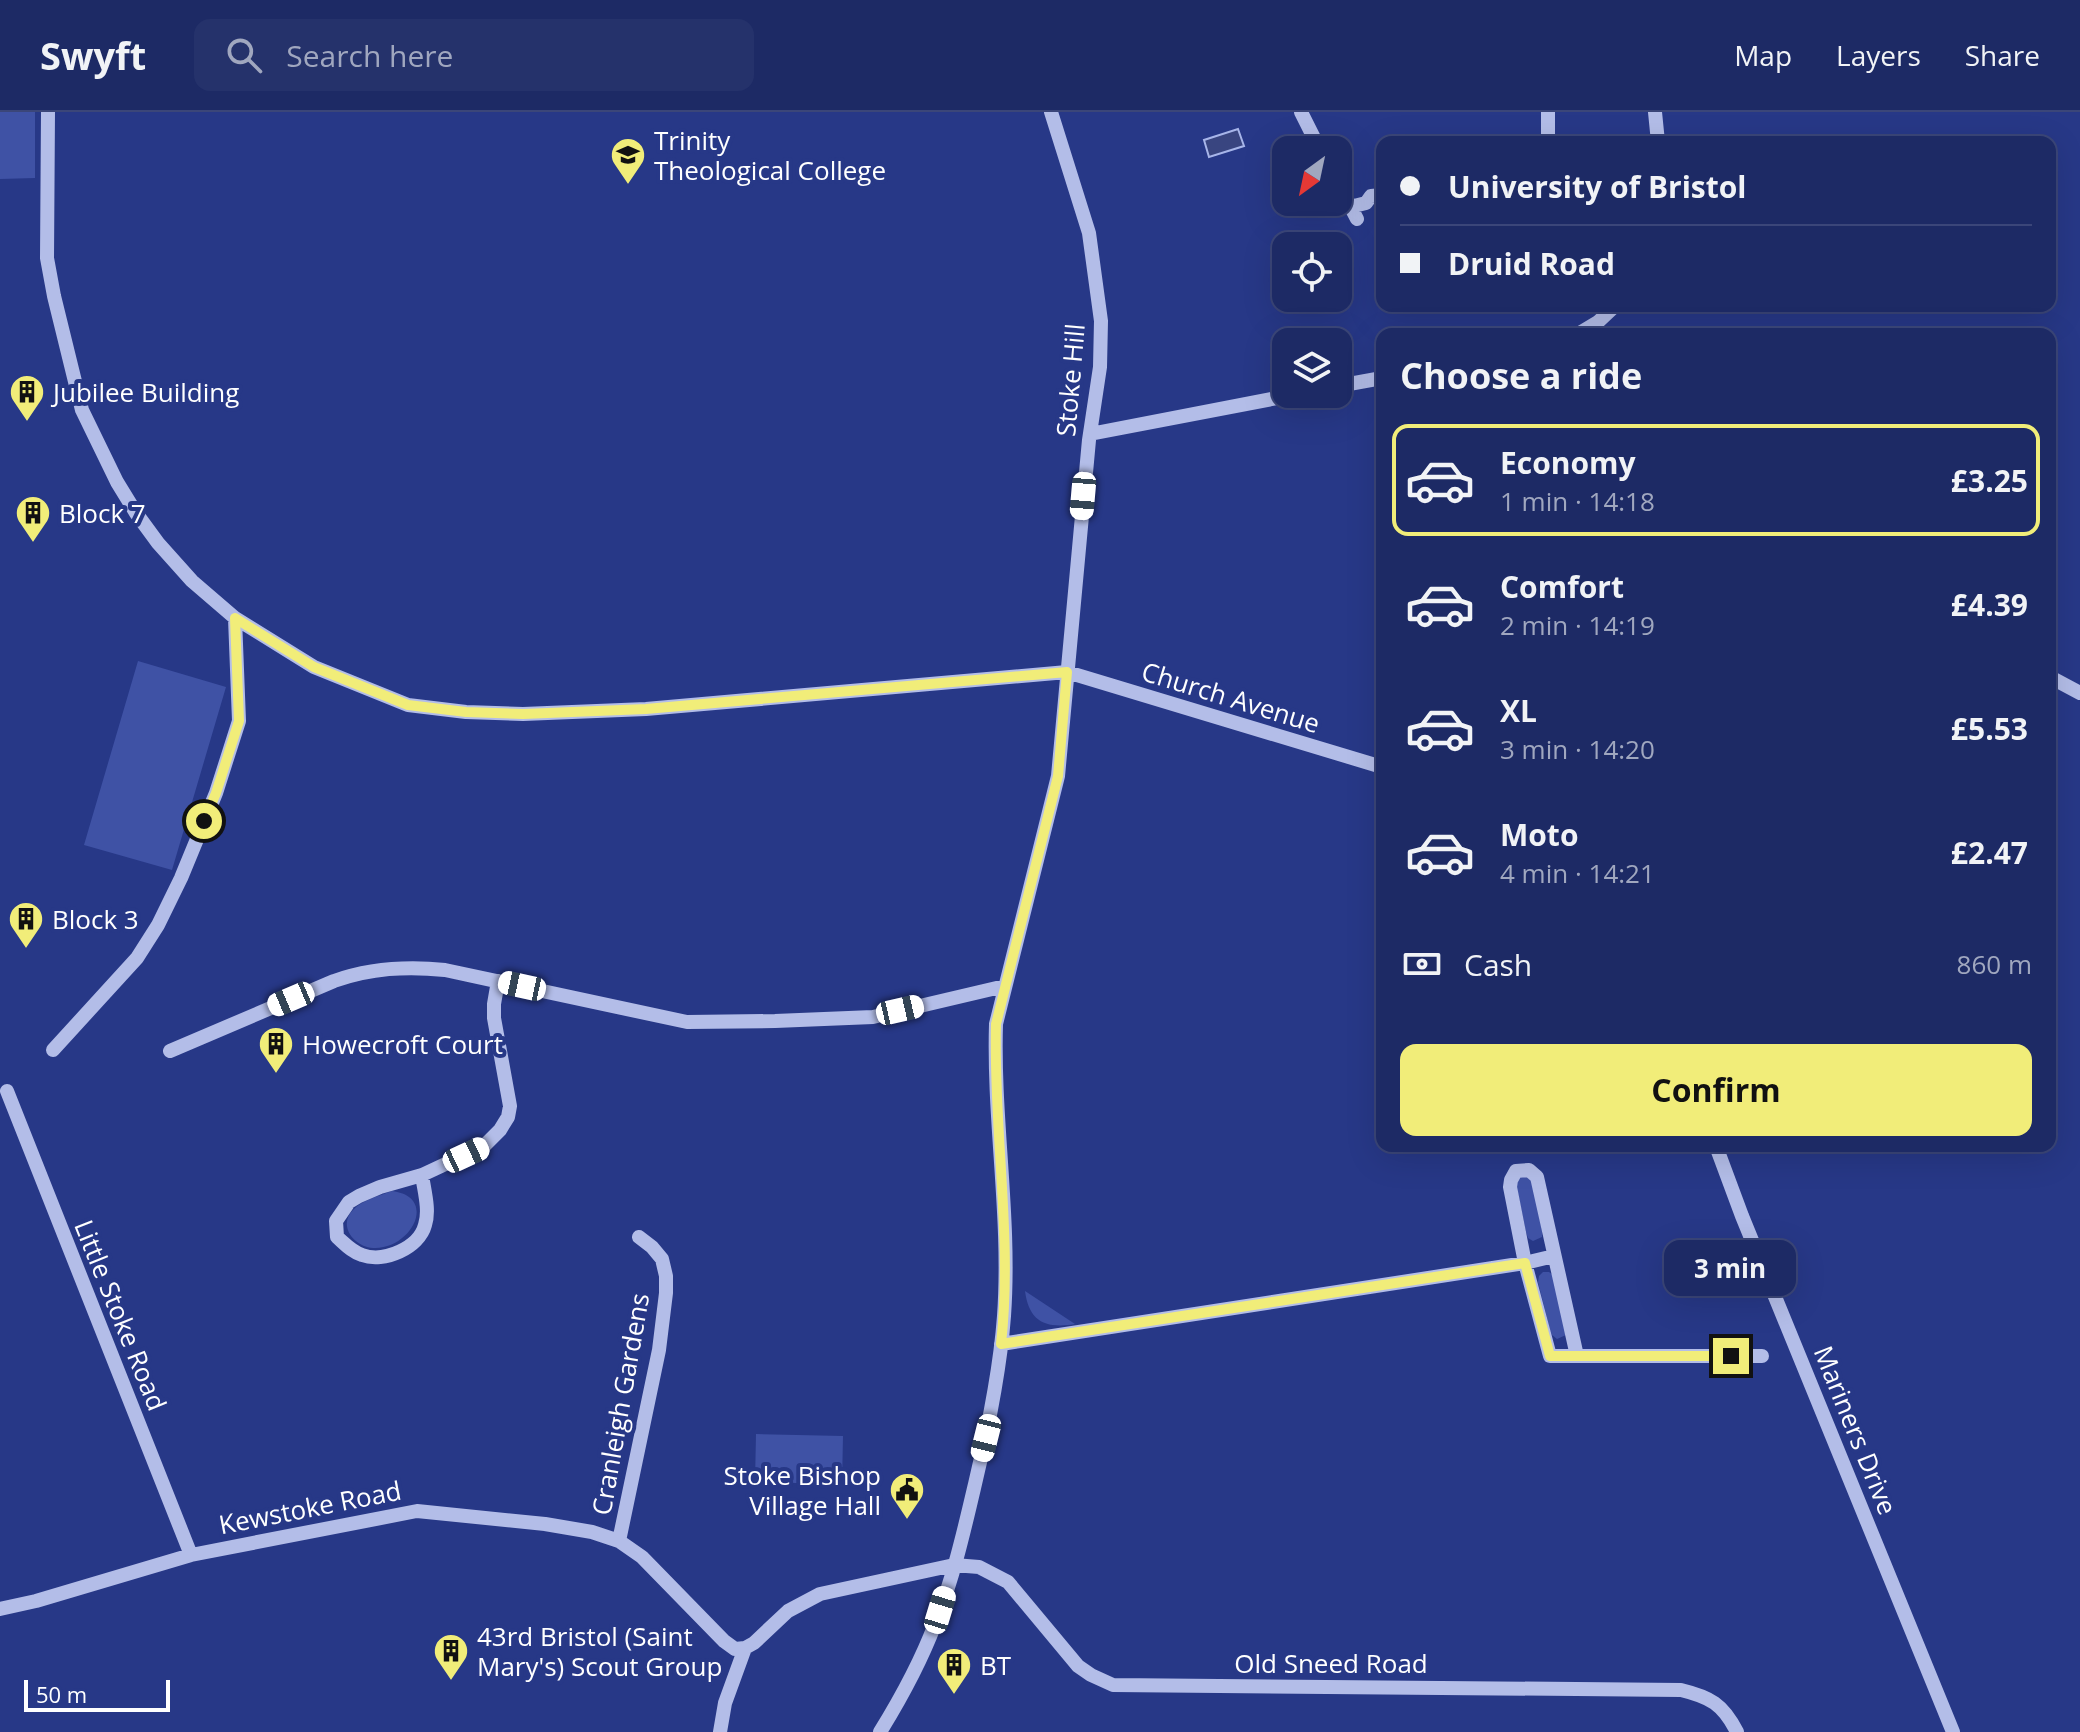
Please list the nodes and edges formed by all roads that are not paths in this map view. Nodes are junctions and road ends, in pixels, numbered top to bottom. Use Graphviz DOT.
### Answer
graph roads {
  1 [pos="48,112"];
  2 [pos="1051,112"];
  3 [pos="1301,112"];
  4 [pos="1548,112"];
  5 [pos="1655,112"];
  6 [pos="1313,136"];
  7 [pos="1548,136"];
  8 [pos="1657,136"];
  9 [pos="1376,196"];
  10 [pos="1352,209"];
  11 [pos="1609,312"];
  12 [pos="1588,328"];
  13 [pos="1376,379"];
  14 [pos="1352,383"];
  15 [pos="1272,399"];
  16 [pos="1090,434"];
  17 [pos="235,618"];
  18 [pos="1067,672"];
  19 [pos="2056,680"];
  20 [pos="2080,693"];
  21 [pos="1376,765"];
  22 [pos="498,981"];
  23 [pos="1005,986"];
  24 [pos="53,1050"];
  25 [pos="170,1051"];
  26 [pos="7,1091"];
  27 [pos="1718,1152"];
  28 [pos="422,1175"];
  29 [pos="639,1237"];
  30 [pos="1554,1256"];
  31 [pos="1525,1263"];
  32 [pos="1001,1344"];
  33 [pos="1577,1356"];
  34 [pos="1762,1356"];
  35 [pos="619,1541"];
  36 [pos="191,1555"];
  37 [pos="954,1565"];
  38 [pos="0,1609"];
  39 [pos="745,1648"];
  40 [pos="720,1732"];
  41 [pos="880,1732"];
  42 [pos="1737,1732"];
  43 [pos="1953,1732"];
  1 -- 17 [label="street"];
  2 -- 16 [label="street, Stoke Hill"];
  3 -- 6 [label="street"];
  4 -- 7 [label="street"];
  5 -- 8 [label="street"];
  9 -- 10 [label="street"];
  11 -- 12 [label="street"];
  13 -- 14 [label="street"];
  15 -- 16 [label="street"];
  16 -- 18 [label="street, Stoke Hill"];
  17 -- 18 [label="street"];
  17 -- 24 [label="street"];
  18 -- 21 [label="street, Church Avenue"];
  18 -- 23 [label="street, Stoke Hill"];
  19 -- 20 [label="street"];
  22 -- 23 [label="street"];
  22 -- 25 [label="street"];
  22 -- 28 [label="street"];
  23 -- 32 [label="street, Stoke Hill"];
  26 -- 36 [label="street, Little Stoke Road"];
  27 -- 43 [label="street, Mariners Drive"];
  28 -- 28 [label="street"];
  29 -- 35 [label="street, Cranleigh Gardens"];
  30 -- 31 [label="street"];
  30 -- 31 [label="street"];
  30 -- 33 [label="street"];
  31 -- 32 [label="street"];
  31 -- 33 [label="street"];
  32 -- 37 [label="street, Stoke Hill"];
  33 -- 34 [label="street"];
  35 -- 36 [label="street, Kewstoke Road"];
  35 -- 39 [label="street, Kewstoke Road"];
  36 -- 38 [label="street, Kewstoke Road"];
  37 -- 39 [label="street"];
  37 -- 41 [label="street, Stoke Hill"];
  37 -- 42 [label="street, Old Sneed Road"];
  39 -- 40 [label="street"];
}
